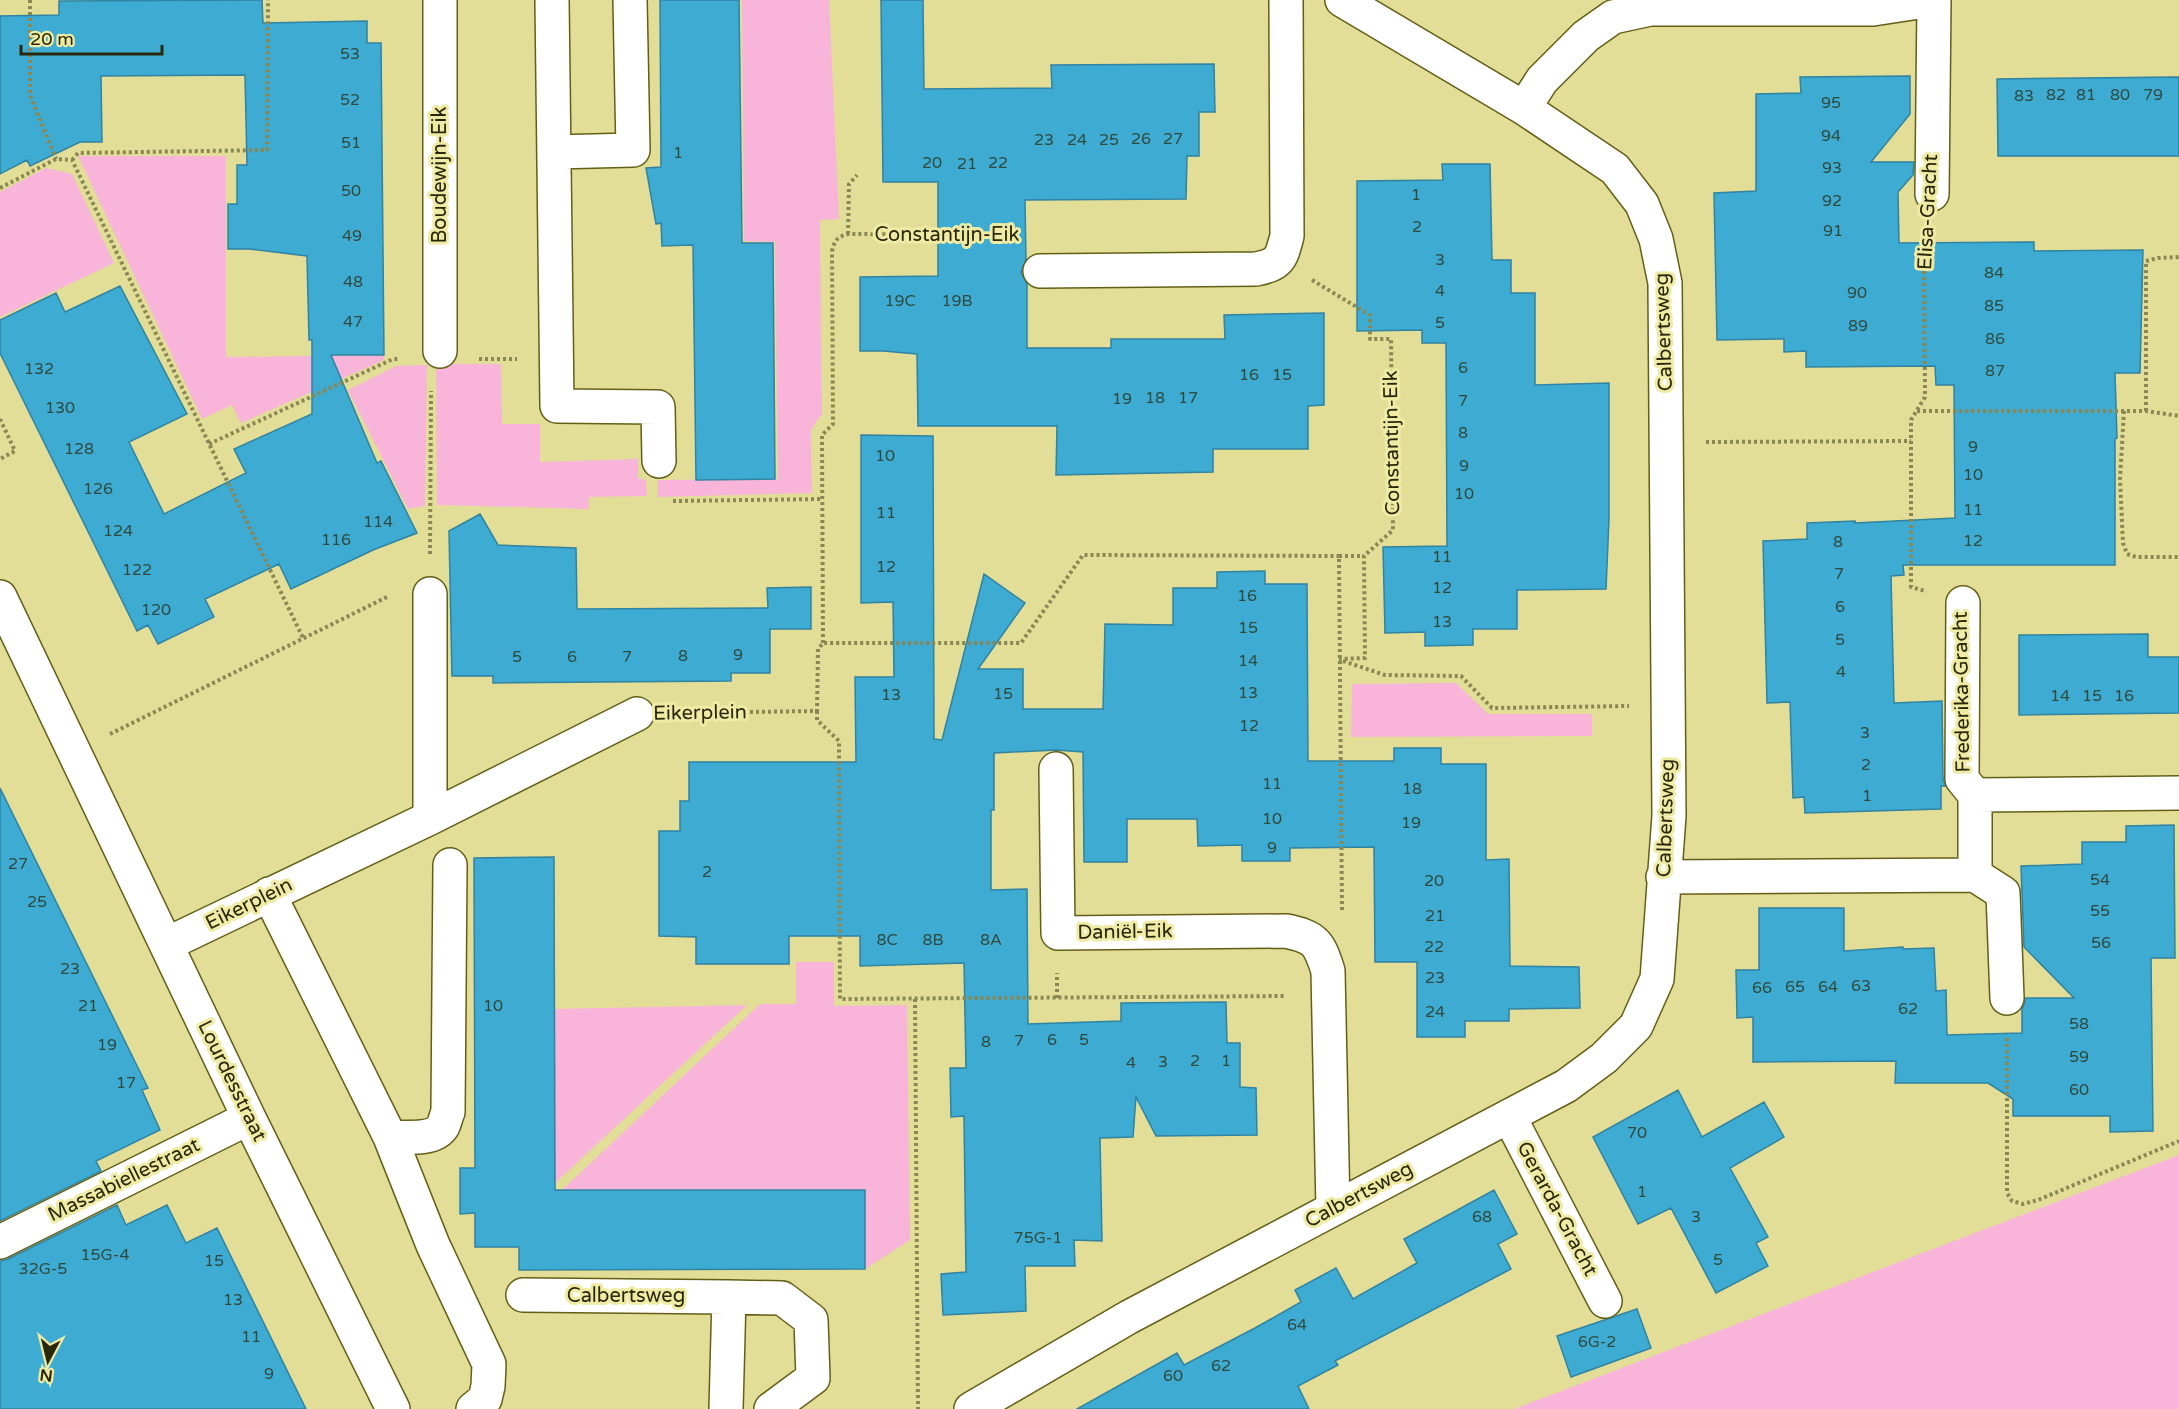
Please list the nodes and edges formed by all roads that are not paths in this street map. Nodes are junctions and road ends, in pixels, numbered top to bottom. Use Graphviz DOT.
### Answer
graph roads {
  1 [pos="440,0"];
  2 [pos="552,0"];
  3 [pos="630,0"];
  4 [pos="1286,0"];
  5 [pos="1342,0"];
  6 [pos="1933,0"];
  7 [pos="1873,4"];
  8 [pos="1524,108"];
  9 [pos="554,152"];
  10 [pos="1932,194"];
  11 [pos="1040,271"];
  12 [pos="438,355"];
  13 [pos="659,461"];
  14 [pos="430,585"];
  15 [pos="0,597"];
  16 [pos="1963,603"];
  17 [pos="637,714"];
  18 [pos="1056,769"];
  19 [pos="2179,793"];
  20 [pos="1975,795"];
  21 [pos="430,818"];
  22 [pos="450,865"];
  23 [pos="1975,875"];
  24 [pos="1663,877"];
  25 [pos="269,894"];
  26 [pos="167,944"];
  27 [pos="2007,998"];
  28 [pos="1509,1116"];
  29 [pos="249,1118"];
  30 [pos="390,1137"];
  31 [pos="1332,1209"];
  32 [pos="0,1242"];
  33 [pos="523,1295"];
  34 [pos="729,1297"];
  35 [pos="1605,1301"];
  36 [pos="393,1409"];
  37 [pos="473,1409"];
  38 [pos="726,1409"];
  39 [pos="771,1409"];
  40 [pos="971,1409"];
  1 -- 12 [label="street, Boudewijn-Eik"];
  2 -- 9 [label="street"];
  3 -- 9 [label="street"];
  4 -- 11 [label="street"];
  5 -- 8 [label="street, Calbertsweg"];
  6 -- 7 [label="street, Elisa-Gracht"];
  6 -- 10 [label="street, Elisa-Gracht"];
  7 -- 8 [label="street, Elisa-Gracht"];
  8 -- 24 [label="street, Calbertsweg"];
  9 -- 13 [label="street"];
  14 -- 21 [label="street"];
  15 -- 26 [label="street, Lourdesstraat"];
  16 -- 20 [label="street, Frederika-Gracht"];
  17 -- 21 [label="street, Eikerplein"];
  18 -- 31 [label="street, Daniël-Eik"];
  19 -- 20 [label="street, Frederika-Gracht"];
  20 -- 23 [label="street, Frederika-Gracht"];
  21 -- 25 [label="street, Eikerplein"];
  22 -- 30 [label="street"];
  23 -- 24 [label="street"];
  23 -- 27 [label="street"];
  24 -- 28 [label="street, Calbertsweg"];
  25 -- 26 [label="street, Eikerplein"];
  25 -- 30 [label="street"];
  26 -- 29 [label="street, Lourdesstraat"];
  28 -- 31 [label="street, Calbertsweg"];
  28 -- 35 [label="street, Gerarda-Gracht"];
  29 -- 32 [label="street, Massabiellestraat"];
  29 -- 36 [label="street, Lourdesstraat"];
  30 -- 37 [label="street"];
  31 -- 40 [label="street, Calbertsweg"];
  33 -- 34 [label="street, Calbertsweg"];
  34 -- 38 [label="street"];
  34 -- 39 [label="street, Calbertsweg"];
}
